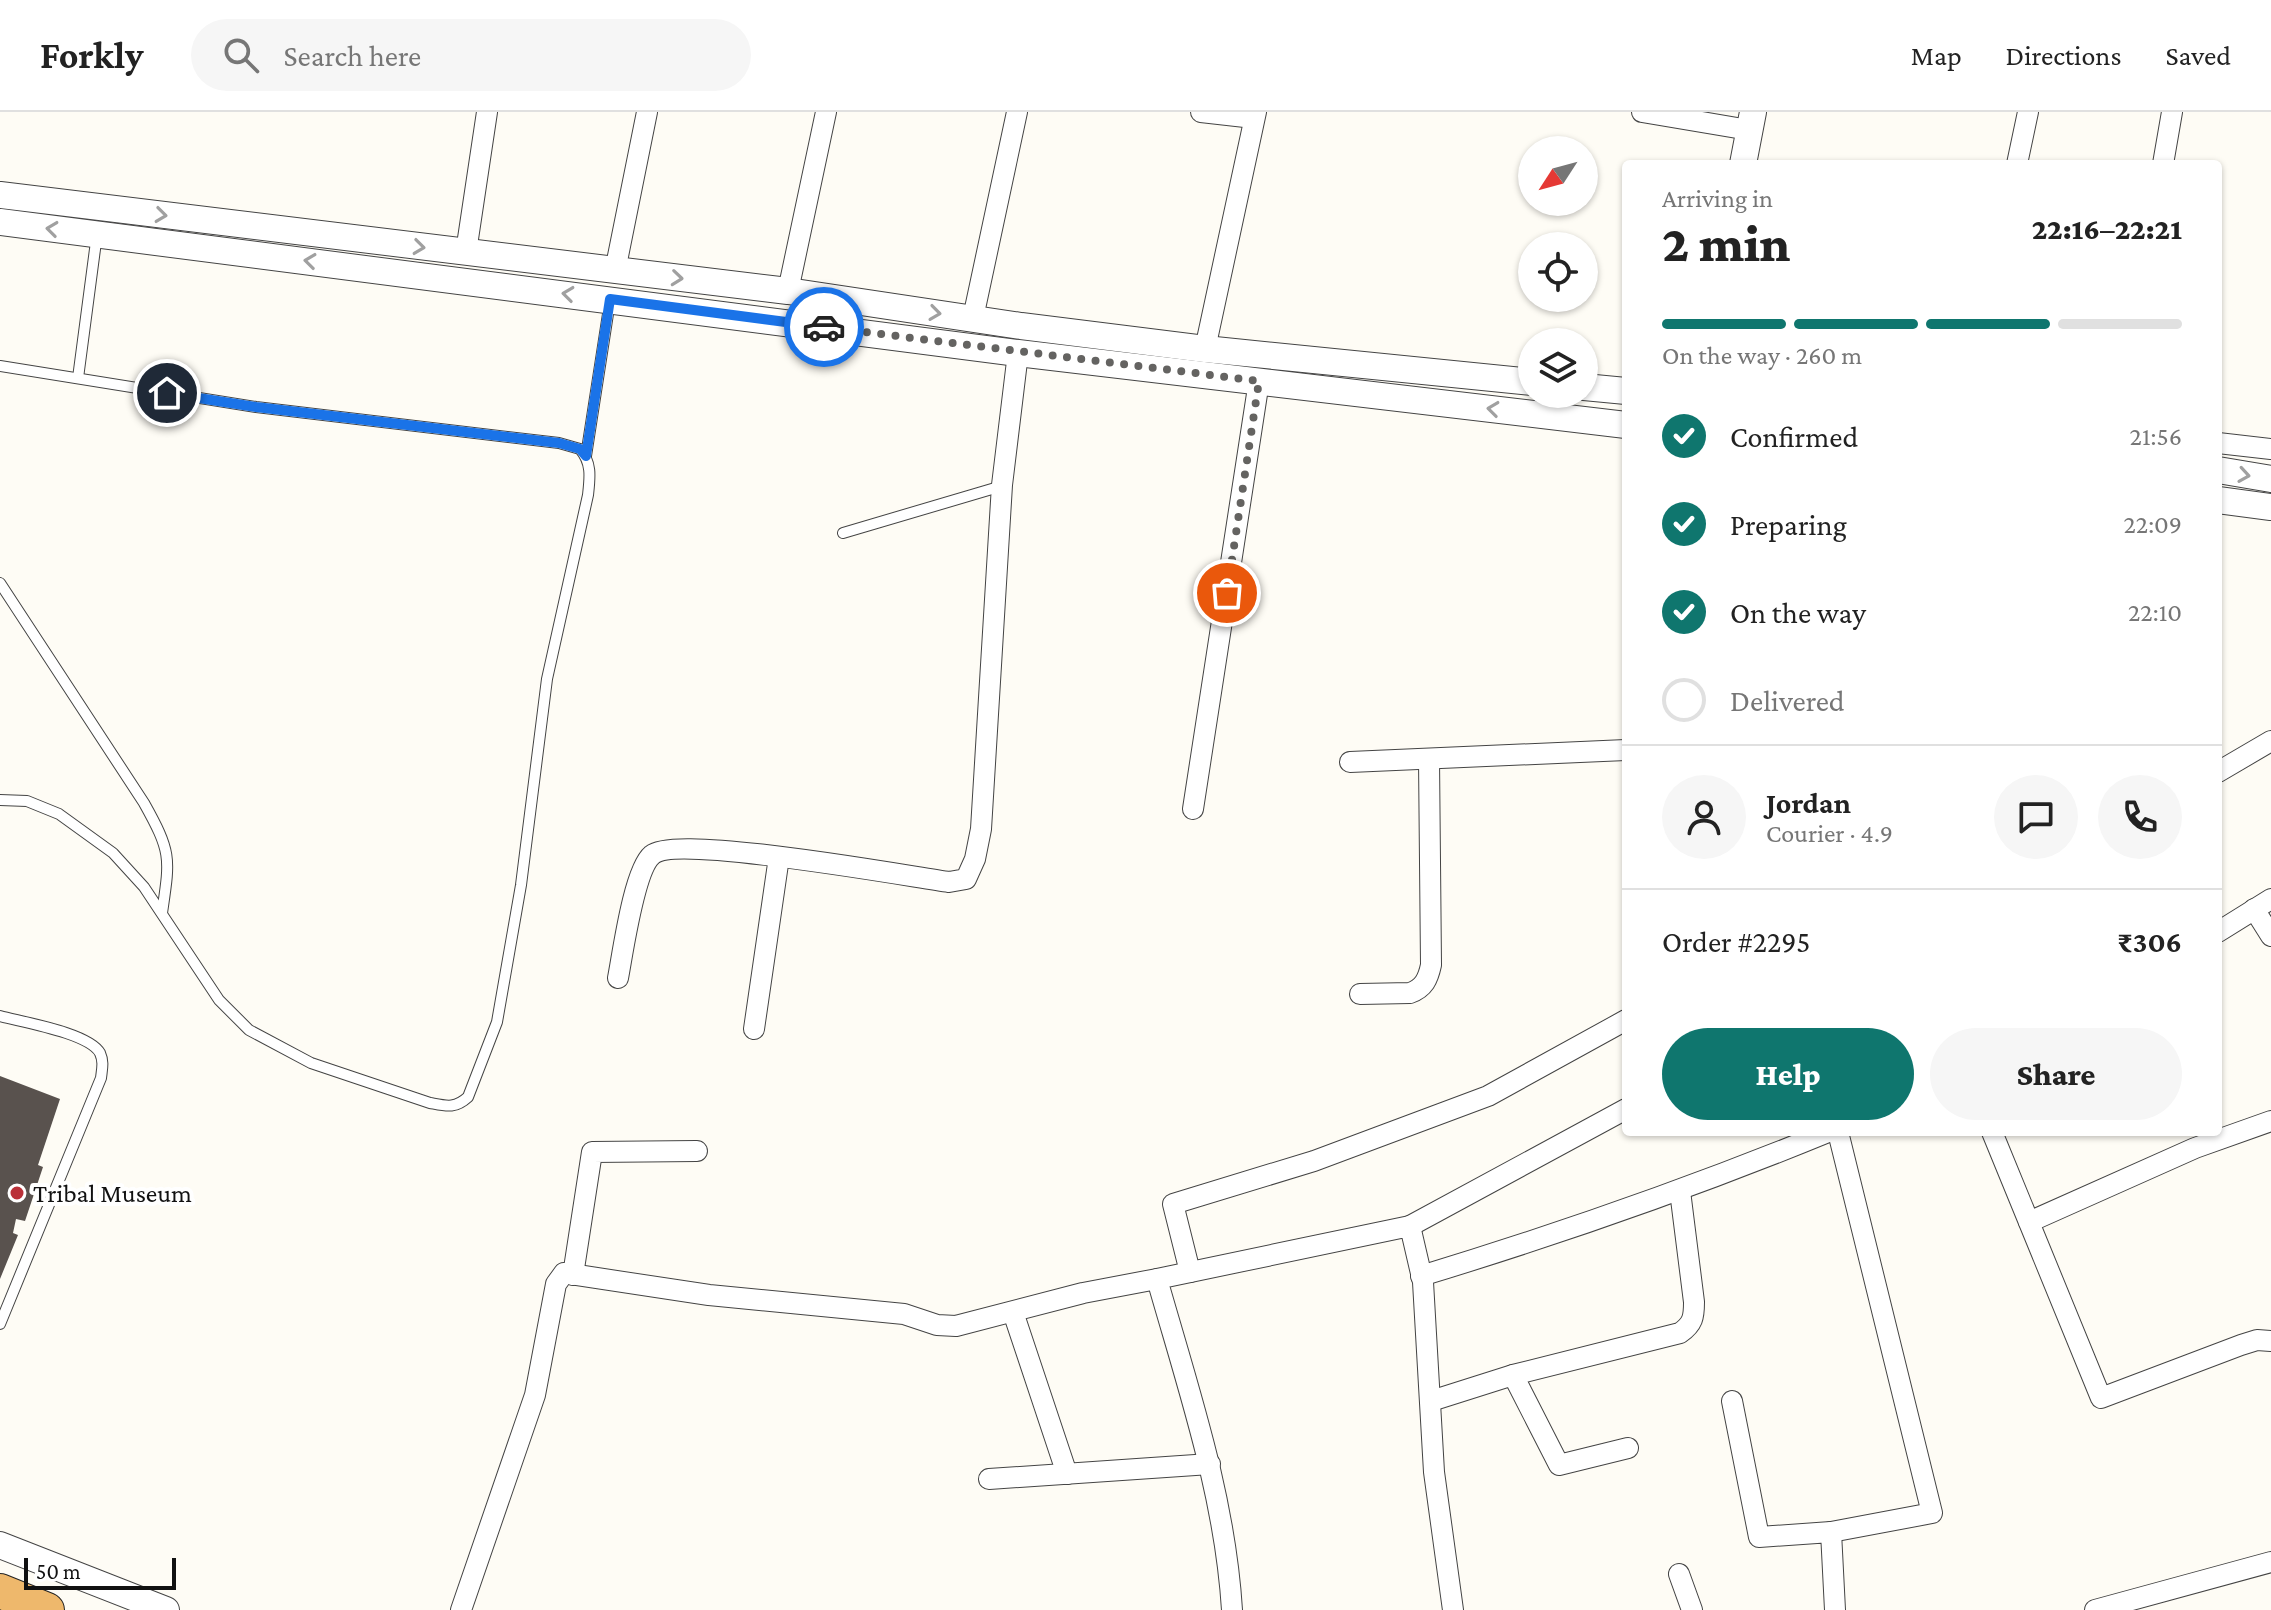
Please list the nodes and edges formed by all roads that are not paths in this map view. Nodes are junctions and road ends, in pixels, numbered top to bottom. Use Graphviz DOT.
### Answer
graph roads {
  1 [pos="487,112"];
  2 [pos="647,112"];
  3 [pos="826,112"];
  4 [pos="1017,112"];
  5 [pos="1201,112"];
  6 [pos="1642,112"];
  7 [pos="2028,112"];
  8 [pos="2172,112"];
  9 [pos="1255,115"];
  10 [pos="1751,121"];
  11 [pos="1744,160"];
  12 [pos="2018,160"];
  13 [pos="2164,160"];
  14 [pos="0,195"];
  15 [pos="0,222"];
  16 [pos="97,234"];
  17 [pos="466,252"];
  18 [pos="615,271"];
  19 [pos="788,291"];
  20 [pos="610,299"];
  21 [pos="973,318"];
  22 [pos="1205,349"];
  23 [pos="1018,353"];
  24 [pos="0,366"];
  25 [pos="78,378"];
  26 [pos="1259,381"];
  27 [pos="1518,381"];
  28 [pos="1598,388"];
  29 [pos="1622,391"];
  30 [pos="1622,425"];
  31 [pos="2222,443"];
  32 [pos="2271,449"];
  33 [pos="586,456"];
  34 [pos="2222,471"];
  35 [pos="2271,479"];
  36 [pos="1002,485"];
  37 [pos="2222,501"];
  38 [pos="2271,507"];
  39 [pos="843,533"];
  40 [pos="0,583"];
  41 [pos="2271,741"];
  42 [pos="1622,750"];
  43 [pos="1429,759"];
  44 [pos="1350,762"];
  45 [pos="2222,770"];
  46 [pos="0,800"];
  47 [pos="1193,809"];
  48 [pos="779,857"];
  49 [pos="2262,904"];
  50 [pos="162,913"];
  51 [pos="2222,929"];
  52 [pos="2271,936"];
  53 [pos="618,978"];
  54 [pos="1360,994"];
  55 [pos="0,1016"];
  56 [pos="1622,1022"];
  57 [pos="754,1029"];
  58 [pos="1622,1111"];
  59 [pos="2271,1121"];
  60 [pos="1818,1136"];
  61 [pos="1839,1136"];
  62 [pos="1994,1136"];
  63 [pos="697,1151"];
  64 [pos="1680,1191"];
  65 [pos="2029,1222"];
  66 [pos="1410,1226"];
  67 [pos="1190,1272"];
  68 [pos="573,1275"];
  69 [pos="1421,1276"];
  70 [pos="1157,1279"];
  71 [pos="1013,1312"];
  72 [pos="0,1324"];
  73 [pos="2271,1341"];
  74 [pos="1513,1375"];
  75 [pos="1431,1401"];
  76 [pos="1732,1401"];
  77 [pos="1628,1448"];
  78 [pos="1210,1464"];
  79 [pos="1067,1474"];
  80 [pos="989,1479"];
  81 [pos="1831,1532"];
  82 [pos="0,1545"];
  83 [pos="2271,1562"];
  84 [pos="1679,1574"];
  85 [pos="0,1591"];
  86 [pos="47,1610"];
  87 [pos="166,1610"];
  88 [pos="461,1610"];
  89 [pos="1232,1610"];
  90 [pos="1453,1610"];
  91 [pos="1692,1610"];
  92 [pos="1835,1610"];
  93 [pos="2095,1610"];
  1 -- 17 [label="street"];
  2 -- 18 [label="street"];
  3 -- 19 [label="street"];
  4 -- 21 [label="street"];
  5 -- 9 [label="street"];
  6 -- 10 [label="street"];
  7 -- 12 [label="street"];
  8 -- 13 [label="street"];
  9 -- 22 [label="street"];
  10 -- 11 [label="street"];
  14 -- 17 [label="street, one-way"];
  16 -- 15 [label="street, one-way"];
  20 -- 16 [label="street, one-way"];
  16 -- 25 [label="lane"];
  17 -- 18 [label="street"];
  18 -- 19 [label="street, one-way"];
  19 -- 21 [label="street, one-way"];
  20 -- 23 [label="street"];
  20 -- 33 [label="lane"];
  21 -- 22 [label="street"];
  22 -- 27 [label="street"];
  23 -- 26 [label="street"];
  23 -- 36 [label="street"];
  24 -- 25 [label="lane"];
  25 -- 33 [label="lane"];
  30 -- 26 [label="street, one-way"];
  26 -- 47 [label="street"];
  28 -- 29 [label="street"];
  31 -- 32 [label="street"];
  33 -- 50 [label="lane"];
  34 -- 35 [label="street, one-way"];
  36 -- 39 [label="lane"];
  36 -- 48 [label="street"];
  37 -- 38 [label="street"];
  40 -- 50 [label="lane"];
  41 -- 45 [label="street"];
  42 -- 43 [label="street"];
  43 -- 44 [label="street"];
  43 -- 54 [label="street"];
  46 -- 50 [label="lane"];
  48 -- 53 [label="street"];
  48 -- 57 [label="street"];
  49 -- 51 [label="street"];
  49 -- 52 [label="street"];
  55 -- 72 [label="lane"];
  56 -- 67 [label="street"];
  58 -- 66 [label="street"];
  59 -- 65 [label="street"];
  60 -- 64 [label="street"];
  61 -- 81 [label="street"];
  62 -- 65 [label="street"];
  63 -- 68 [label="street"];
  64 -- 69 [label="street"];
  64 -- 74 [label="street"];
  65 -- 73 [label="street"];
  66 -- 67 [label="street"];
  66 -- 69 [label="street"];
  67 -- 70 [label="street"];
  68 -- 71 [label="street"];
  68 -- 88 [label="street"];
  69 -- 75 [label="street"];
  70 -- 71 [label="street"];
  70 -- 78 [label="street"];
  71 -- 79 [label="street"];
  74 -- 75 [label="street"];
  74 -- 77 [label="street"];
  75 -- 90 [label="street"];
  76 -- 81 [label="street"];
  78 -- 79 [label="street"];
  78 -- 89 [label="street"];
  79 -- 80 [label="street"];
  81 -- 92 [label="street"];
  82 -- 87 [label="street"];
  83 -- 93 [label="street"];
  84 -- 91 [label="street"];
  85 -- 86 [label="highway"];
}
